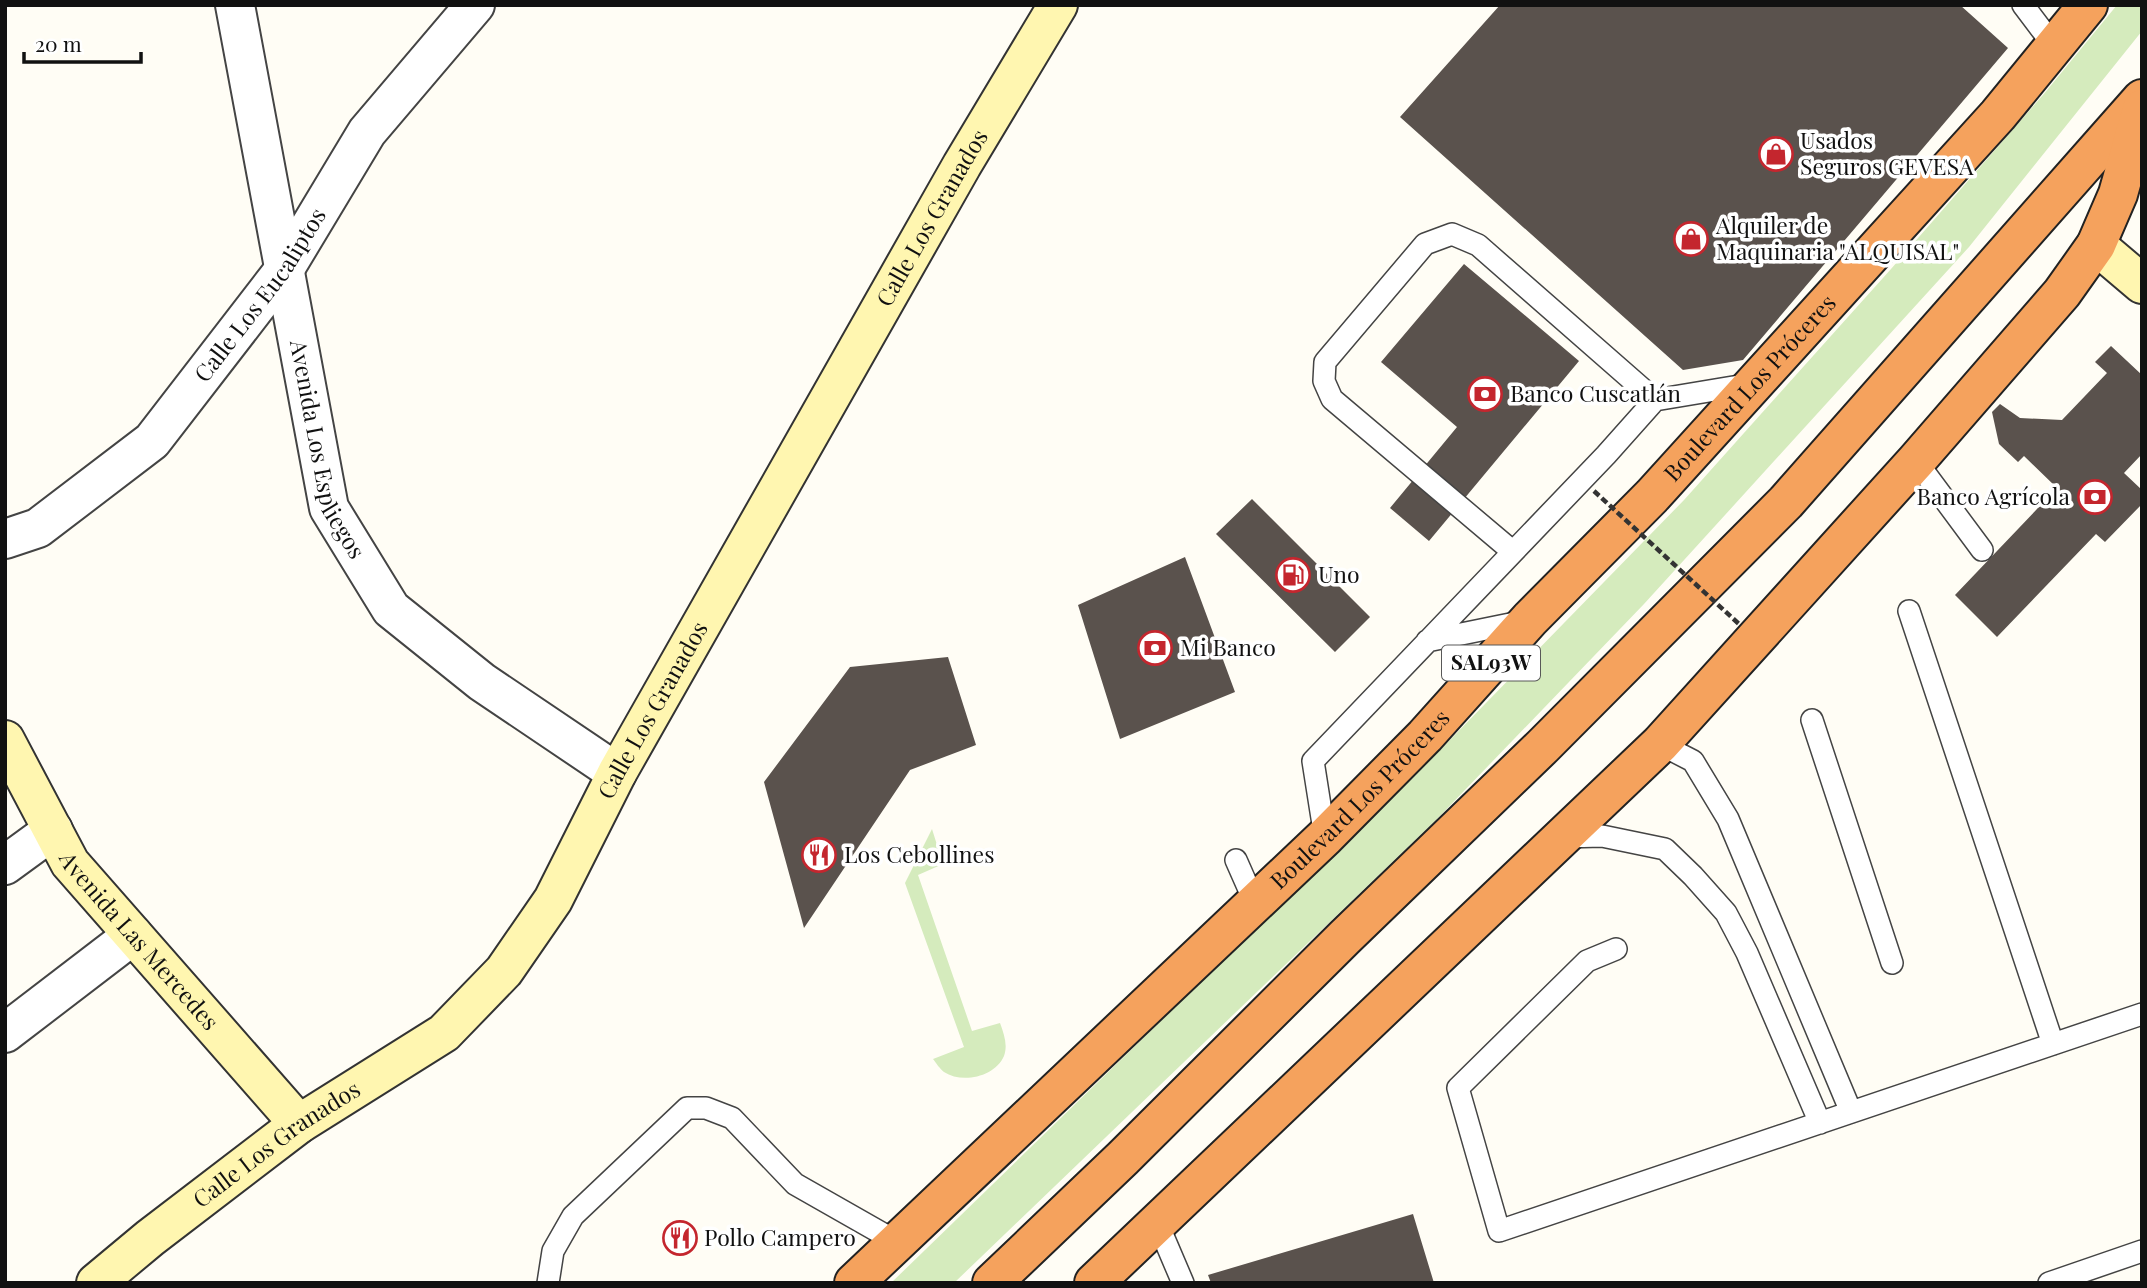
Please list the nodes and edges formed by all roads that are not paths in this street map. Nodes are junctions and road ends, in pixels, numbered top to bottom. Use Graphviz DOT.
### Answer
graph roads {
  1 [pos="235,5"];
  2 [pos="475,5"];
  3 [pos="1058,5"];
  4 [pos="2023,5"];
  5 [pos="2088,5"];
  6 [pos="2053,46"];
  7 [pos="2142,99"];
  8 [pos="2142,109"];
  9 [pos="2133,165"];
  10 [pos="2096,245"];
  11 [pos="284,270"];
  12 [pos="2142,284"];
  13 [pos="1753,384"];
  14 [pos="1655,400"];
  15 [pos="1916,461"];
  16 [pos="5,539"];
  17 [pos="1512,551"];
  18 [pos="1982,551"];
  19 [pos="1909,611"];
  20 [pos="1530,619"];
  21 [pos="1427,641"];
  22 [pos="1812,720"];
  23 [pos="5,740"];
  24 [pos="1660,744"];
  25 [pos="617,773"];
  26 [pos="52,830"];
  27 [pos="1325,837"];
  28 [pos="1564,837"];
  29 [pos="1236,860"];
  30 [pos="5,865"];
  31 [pos="1255,904"];
  32 [pos="133,935"];
  33 [pos="1616,949"];
  34 [pos="1892,963"];
  35 [pos="2142,1014"];
  36 [pos="5,1033"];
  37 [pos="2053,1044"];
  38 [pos="1850,1112"];
  39 [pos="1820,1123"];
  40 [pos="299,1124"];
  41 [pos="1157,1222"];
  42 [pos="897,1242"];
  43 [pos="2142,1251"];
  44 [pos="96,1283"];
  45 [pos="548,1283"];
  46 [pos="854,1283"];
  47 [pos="992,1283"];
  48 [pos="1094,1283"];
  49 [pos="1184,1283"];
  50 [pos="2049,1283"];
  1 -- 11 [label="street, Avenida Los Espliegos"];
  2 -- 11 [label="street, Calle Los Eucaliptos"];
  3 -- 25 [label="street, Calle Los Granados"];
  4 -- 6 [label="lane"];
  5 -- 6 [label="highway, Boulevard Los Próceres / SAL93W"];
  6 -- 13 [label="highway, Boulevard Los Próceres / SAL93W"];
  7 -- 47 [label="highway"];
  8 -- 9 [label="highway"];
  9 -- 10 [label="highway"];
  10 -- 12 [label="street"];
  10 -- 15 [label="highway"];
  11 -- 16 [label="street, Calle Los Eucaliptos"];
  11 -- 25 [label="street, Avenida Los Espliegos"];
  13 -- 14 [label="lane"];
  13 -- 20 [label="highway, Boulevard Los Próceres / SAL93W"];
  14 -- 17 [label="lane"];
  14 -- 17 [label="lane"];
  15 -- 18 [label="lane"];
  15 -- 24 [label="highway"];
  17 -- 21 [label="lane"];
  19 -- 37 [label="lane"];
  20 -- 21 [label="lane"];
  20 -- 27 [label="highway, Boulevard Los Próceres / SAL93W"];
  21 -- 27 [label="lane"];
  22 -- 34 [label="lane"];
  23 -- 26 [label="street, Avenida Las Mercedes"];
  24 -- 28 [label="highway"];
  24 -- 38 [label="lane"];
  25 -- 40 [label="street, Calle Los Granados"];
  26 -- 30 [label="street"];
  26 -- 32 [label="street, Avenida Las Mercedes"];
  27 -- 31 [label="highway, Boulevard Los Próceres / SAL93W"];
  28 -- 39 [label="lane"];
  28 -- 41 [label="highway"];
  29 -- 31 [label="lane"];
  31 -- 42 [label="highway, Boulevard Los Próceres / SAL93W"];
  32 -- 36 [label="street"];
  32 -- 40 [label="street, Avenida Las Mercedes"];
  33 -- 39 [label="lane"];
  35 -- 37 [label="lane"];
  37 -- 38 [label="lane"];
  38 -- 39 [label="lane"];
  40 -- 44 [label="street, Calle Los Granados"];
  41 -- 48 [label="highway"];
  41 -- 49 [label="lane"];
  42 -- 45 [label="lane"];
  42 -- 46 [label="highway, Boulevard Los Próceres / SAL93W"];
  43 -- 50 [label="lane"];
}
